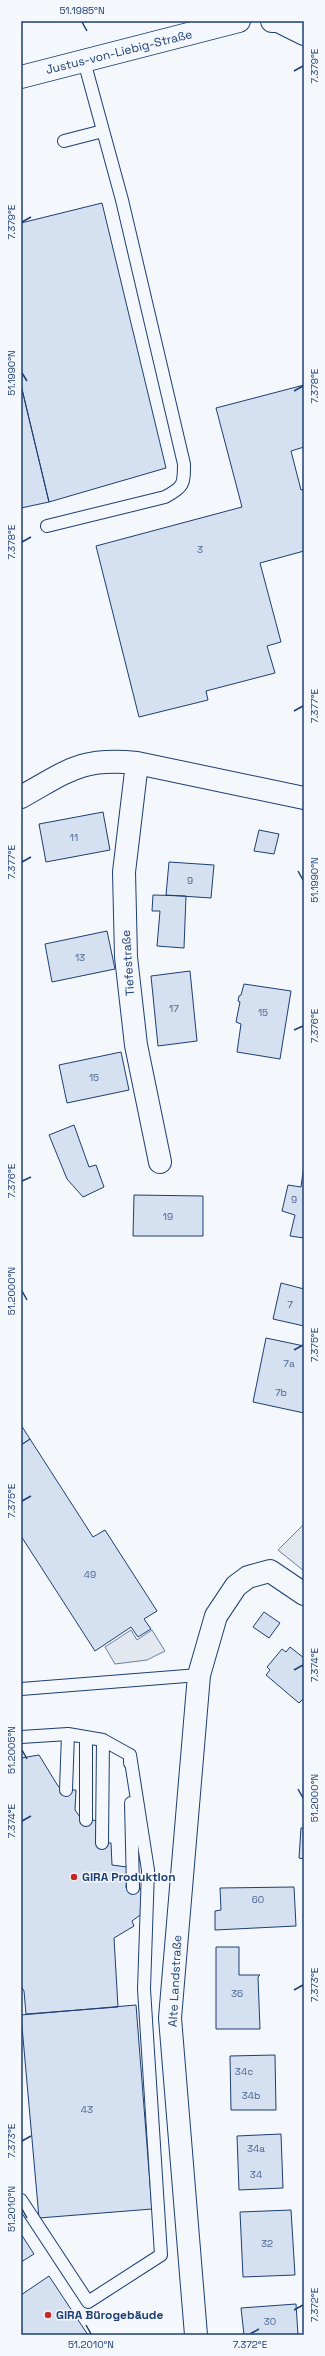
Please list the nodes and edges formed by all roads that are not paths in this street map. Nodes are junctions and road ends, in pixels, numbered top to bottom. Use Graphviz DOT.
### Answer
graph roads {
  1 [pos="239,21"];
  2 [pos="272,21"];
  3 [pos="304,34"];
  4 [pos="84,61"];
  5 [pos="21,77"];
  6 [pos="103,131"];
  7 [pos="64,140"];
  8 [pos="47,526"];
  9 [pos="137,763"];
  10 [pos="21,797"];
  11 [pos="304,798"];
  12 [pos="160,1162"];
  13 [pos="304,1594"];
  14 [pos="199,1675"];
  15 [pos="21,1689"];
  16 [pos="68,1734"];
  17 [pos="21,1737"];
  18 [pos="86,1737"];
  19 [pos="103,1740"];
  20 [pos="130,1755"];
  21 [pos="66,1790"];
  22 [pos="86,1820"];
  23 [pos="102,1843"];
  24 [pos="133,1888"];
  25 [pos="21,2200"];
  26 [pos="196,2335"];
  1 -- 4 [label="street, Justus-von-Liebig-Straße"];
  2 -- 3 [label="street"];
  4 -- 5 [label="street, Justus-von-Liebig-Straße"];
  4 -- 6 [label="lane"];
  6 -- 7 [label="lane"];
  6 -- 8 [label="lane"];
  9 -- 10 [label="street"];
  9 -- 11 [label="street"];
  9 -- 12 [label="street, Tiefestraße"];
  13 -- 14 [label="street, Alte Landstraße"];
  14 -- 15 [label="lane"];
  14 -- 26 [label="street, Alte Landstraße"];
  16 -- 17 [label="lane"];
  16 -- 18 [label="lane"];
  16 -- 21 [label="lane"];
  18 -- 19 [label="lane"];
  18 -- 22 [label="lane"];
  19 -- 20 [label="lane"];
  19 -- 23 [label="lane"];
  20 -- 24 [label="lane"];
  20 -- 25 [label="lane"];
}
